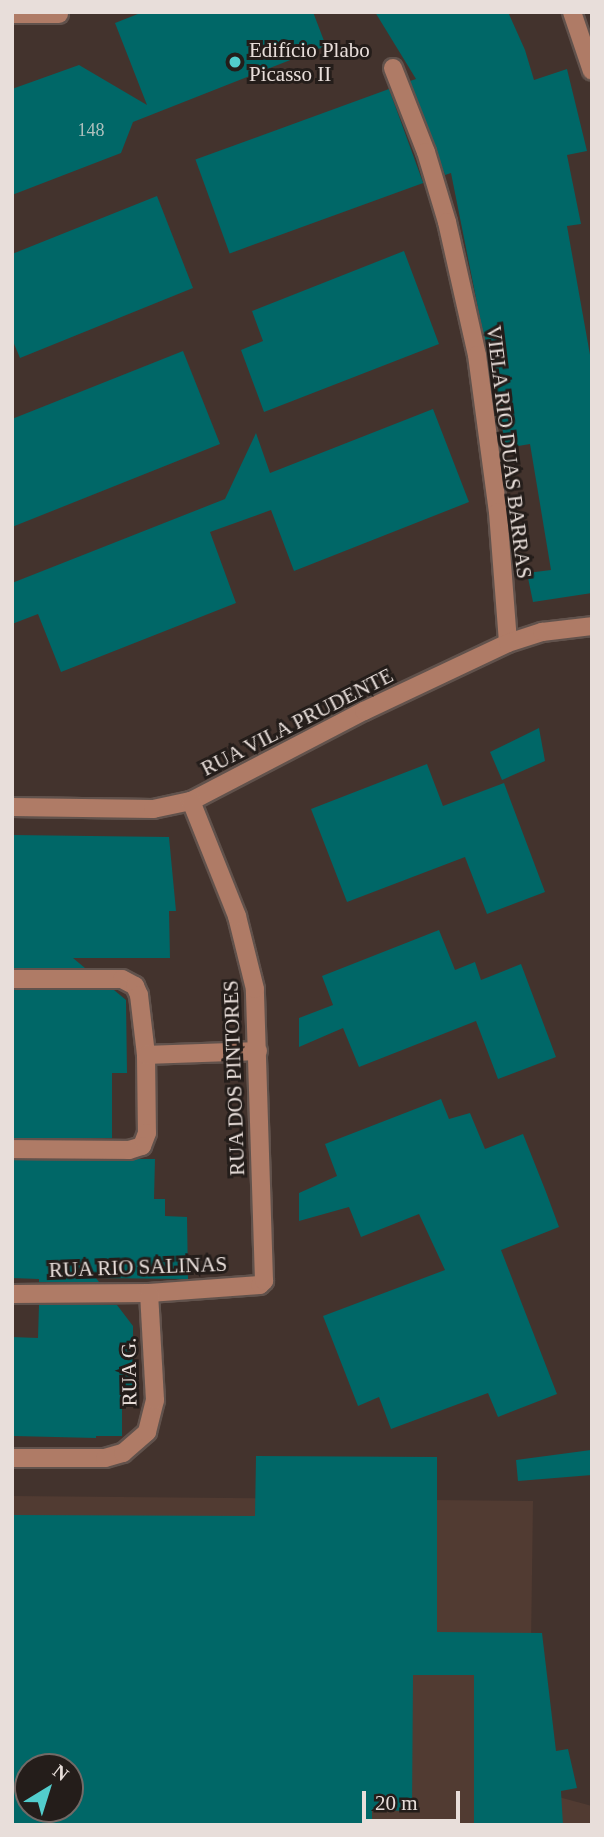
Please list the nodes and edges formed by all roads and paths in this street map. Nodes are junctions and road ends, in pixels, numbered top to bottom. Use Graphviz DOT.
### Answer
graph roads {
  1 [pos="572,12"];
  2 [pos="12,14"];
  3 [pos="59,14"];
  4 [pos="393,68"];
  5 [pos="592,71"];
  6 [pos="592,626"];
  7 [pos="508,643"];
  8 [pos="191,801"];
  9 [pos="12,807"];
  10 [pos="12,979"];
  11 [pos="258,1051"];
  12 [pos="146,1055"];
  13 [pos="12,1149"];
  14 [pos="264,1281"];
  15 [pos="149,1293"];
  16 [pos="12,1294"];
  17 [pos="12,1458"];
  1 -- 5 [label="street"];
  2 -- 3 [label="street"];
  4 -- 7 [label="street, VIELA RIO DUAS BARRAS"];
  6 -- 7 [label="street, RUA VILA PRUDENTE"];
  7 -- 8 [label="street, RUA VILA PRUDENTE"];
  8 -- 9 [label="street, RUA VILA PRUDENTE"];
  8 -- 11 [label="street, RUA DOS PINTORES"];
  10 -- 12 [label="street"];
  11 -- 12 [label="street"];
  11 -- 14 [label="street, RUA DOS PINTORES"];
  12 -- 13 [label="street"];
  14 -- 15 [label="street, RUA RIO SALINAS"];
  15 -- 16 [label="street, RUA RIO SALINAS"];
  15 -- 17 [label="street, RUA G."];
}
